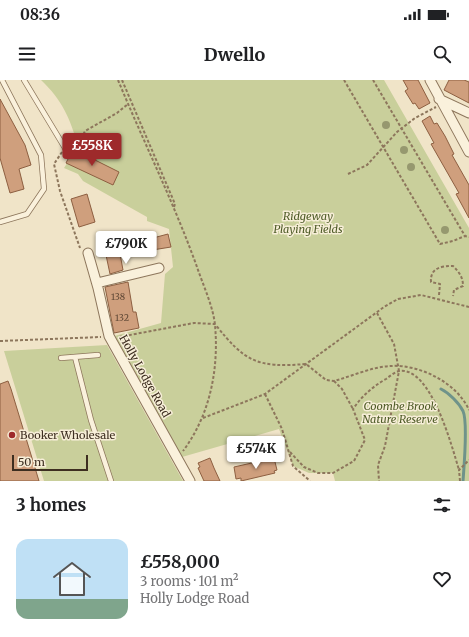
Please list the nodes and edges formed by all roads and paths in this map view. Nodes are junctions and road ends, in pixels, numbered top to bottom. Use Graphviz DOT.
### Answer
graph roads {
  1 [pos="2,80"];
  2 [pos="24,80"];
  3 [pos="118,80"];
  4 [pos="122,80"];
  5 [pos="344,80"];
  6 [pos="373,80"];
  7 [pos="430,80"];
  8 [pos="441,101"];
  9 [pos="128,104"];
  10 [pos="469,113"];
  11 [pos="402,128"];
  12 [pos="383,147"];
  13 [pos="65,148"];
  14 [pos="469,152"];
  15 [pos="348,174"];
  16 [pos="174,208"];
  17 [pos="0,222"];
  18 [pos="465,236"];
  19 [pos="469,237"];
  20 [pos="88,253"];
  21 [pos="159,268"];
  22 [pos="97,283"];
  23 [pos="439,295"];
  24 [pos="453,296"];
  25 [pos="468,306"];
  26 [pos="377,313"];
  27 [pos="215,324"];
  28 [pos="109,336"];
  29 [pos="0,341"];
  30 [pos="98,356"];
  31 [pos="75,357"];
  32 [pos="61,358"];
  33 [pos="306,364"];
  34 [pos="398,366"];
  35 [pos="399,371"];
  36 [pos="334,381"];
  37 [pos="264,394"];
  38 [pos="353,410"];
  39 [pos="469,410"];
  40 [pos="202,419"];
  41 [pos="290,452"];
  42 [pos="177,459"];
  43 [pos="469,461"];
  44 [pos="459,470"];
  45 [pos="111,481"];
  46 [pos="190,481"];
  47 [pos="310,481"];
  48 [pos="379,481"];
  49 [pos="460,481"];
  1 -- 17 [label="lane"];
  2 -- 13 [label="lane"];
  3 -- 9 [label="path"];
  4 -- 16 [label="path"];
  5 -- 12 [label="path"];
  6 -- 11 [label="path"];
  7 -- 8 [label="street"];
  8 -- 10 [label="street"];
  8 -- 11 [label="path"];
  8 -- 14 [label="street"];
  9 -- 13 [label="path"];
  9 -- 16 [label="path"];
  11 -- 12 [label="path"];
  11 -- 18 [label="path"];
  12 -- 15 [label="path"];
  12 -- 18 [label="path"];
  13 -- 20 [label="path"];
  16 -- 27 [label="path"];
  18 -- 19 [label="path"];
  20 -- 22 [label="street, Holly Lodge Road"];
  21 -- 22 [label="street"];
  22 -- 28 [label="street, Holly Lodge Road"];
  23 -- 24 [label="path"];
  25 -- 26 [label="path"];
  26 -- 33 [label="path"];
  26 -- 34 [label="path"];
  27 -- 28 [label="path"];
  27 -- 33 [label="path"];
  27 -- 40 [label="path"];
  28 -- 29 [label="path"];
  28 -- 42 [label="street, Holly Lodge Road"];
  30 -- 31 [label="lane"];
  31 -- 32 [label="lane"];
  31 -- 45 [label="lane"];
  33 -- 36 [label="path"];
  33 -- 37 [label="path"];
  34 -- 35 [label="path"];
  34 -- 36 [label="path"];
  34 -- 39 [label="path"];
  35 -- 38 [label="path"];
  35 -- 44 [label="path"];
  35 -- 48 [label="path"];
  36 -- 38 [label="path"];
  37 -- 40 [label="path"];
  37 -- 41 [label="path"];
  38 -- 41 [label="path"];
  40 -- 42 [label="path"];
  41 -- 47 [label="path"];
  42 -- 46 [label="street, Holly Lodge Road"];
  43 -- 44 [label="path"];
  44 -- 49 [label="path"];
}
